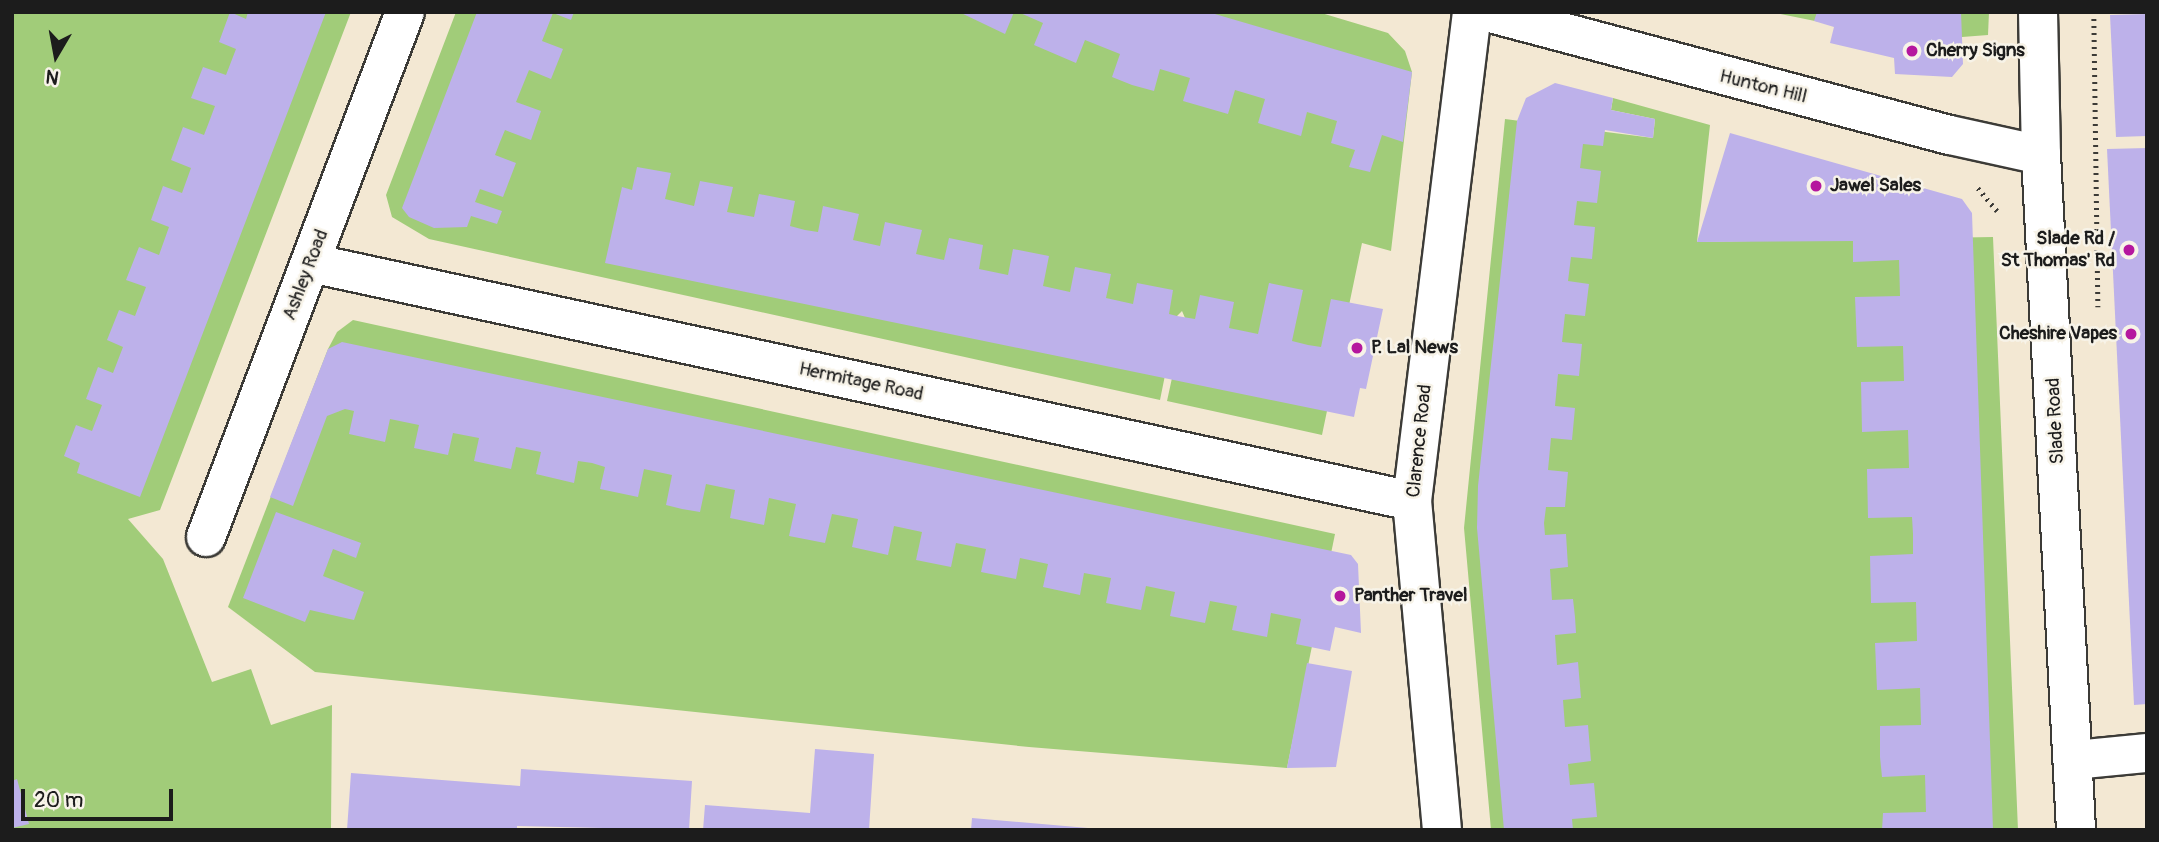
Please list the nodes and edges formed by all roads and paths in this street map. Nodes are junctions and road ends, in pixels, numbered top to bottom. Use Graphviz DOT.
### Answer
graph roads {
  1 [pos="405,12"];
  2 [pos="1472,12"];
  3 [pos="1487,12"];
  4 [pos="2039,12"];
  5 [pos="2041,155"];
  6 [pos="311,263"];
  7 [pos="1412,501"];
  8 [pos="206,537"];
  9 [pos="2147,752"];
  10 [pos="2074,760"];
  11 [pos="1442,830"];
  12 [pos="2076,830"];
  1 -- 6 [label="street, Ashley Road"];
  2 -- 7 [label="street, Clarence Road"];
  3 -- 5 [label="street, Hunton Hill"];
  4 -- 5 [label="street, Slade Road"];
  5 -- 10 [label="street, Slade Road"];
  6 -- 7 [label="street, Hermitage Road"];
  6 -- 8 [label="street, Ashley Road"];
  7 -- 11 [label="street, Clarence Road"];
  9 -- 10 [label="street"];
  10 -- 12 [label="street, Slade Road"];
}
